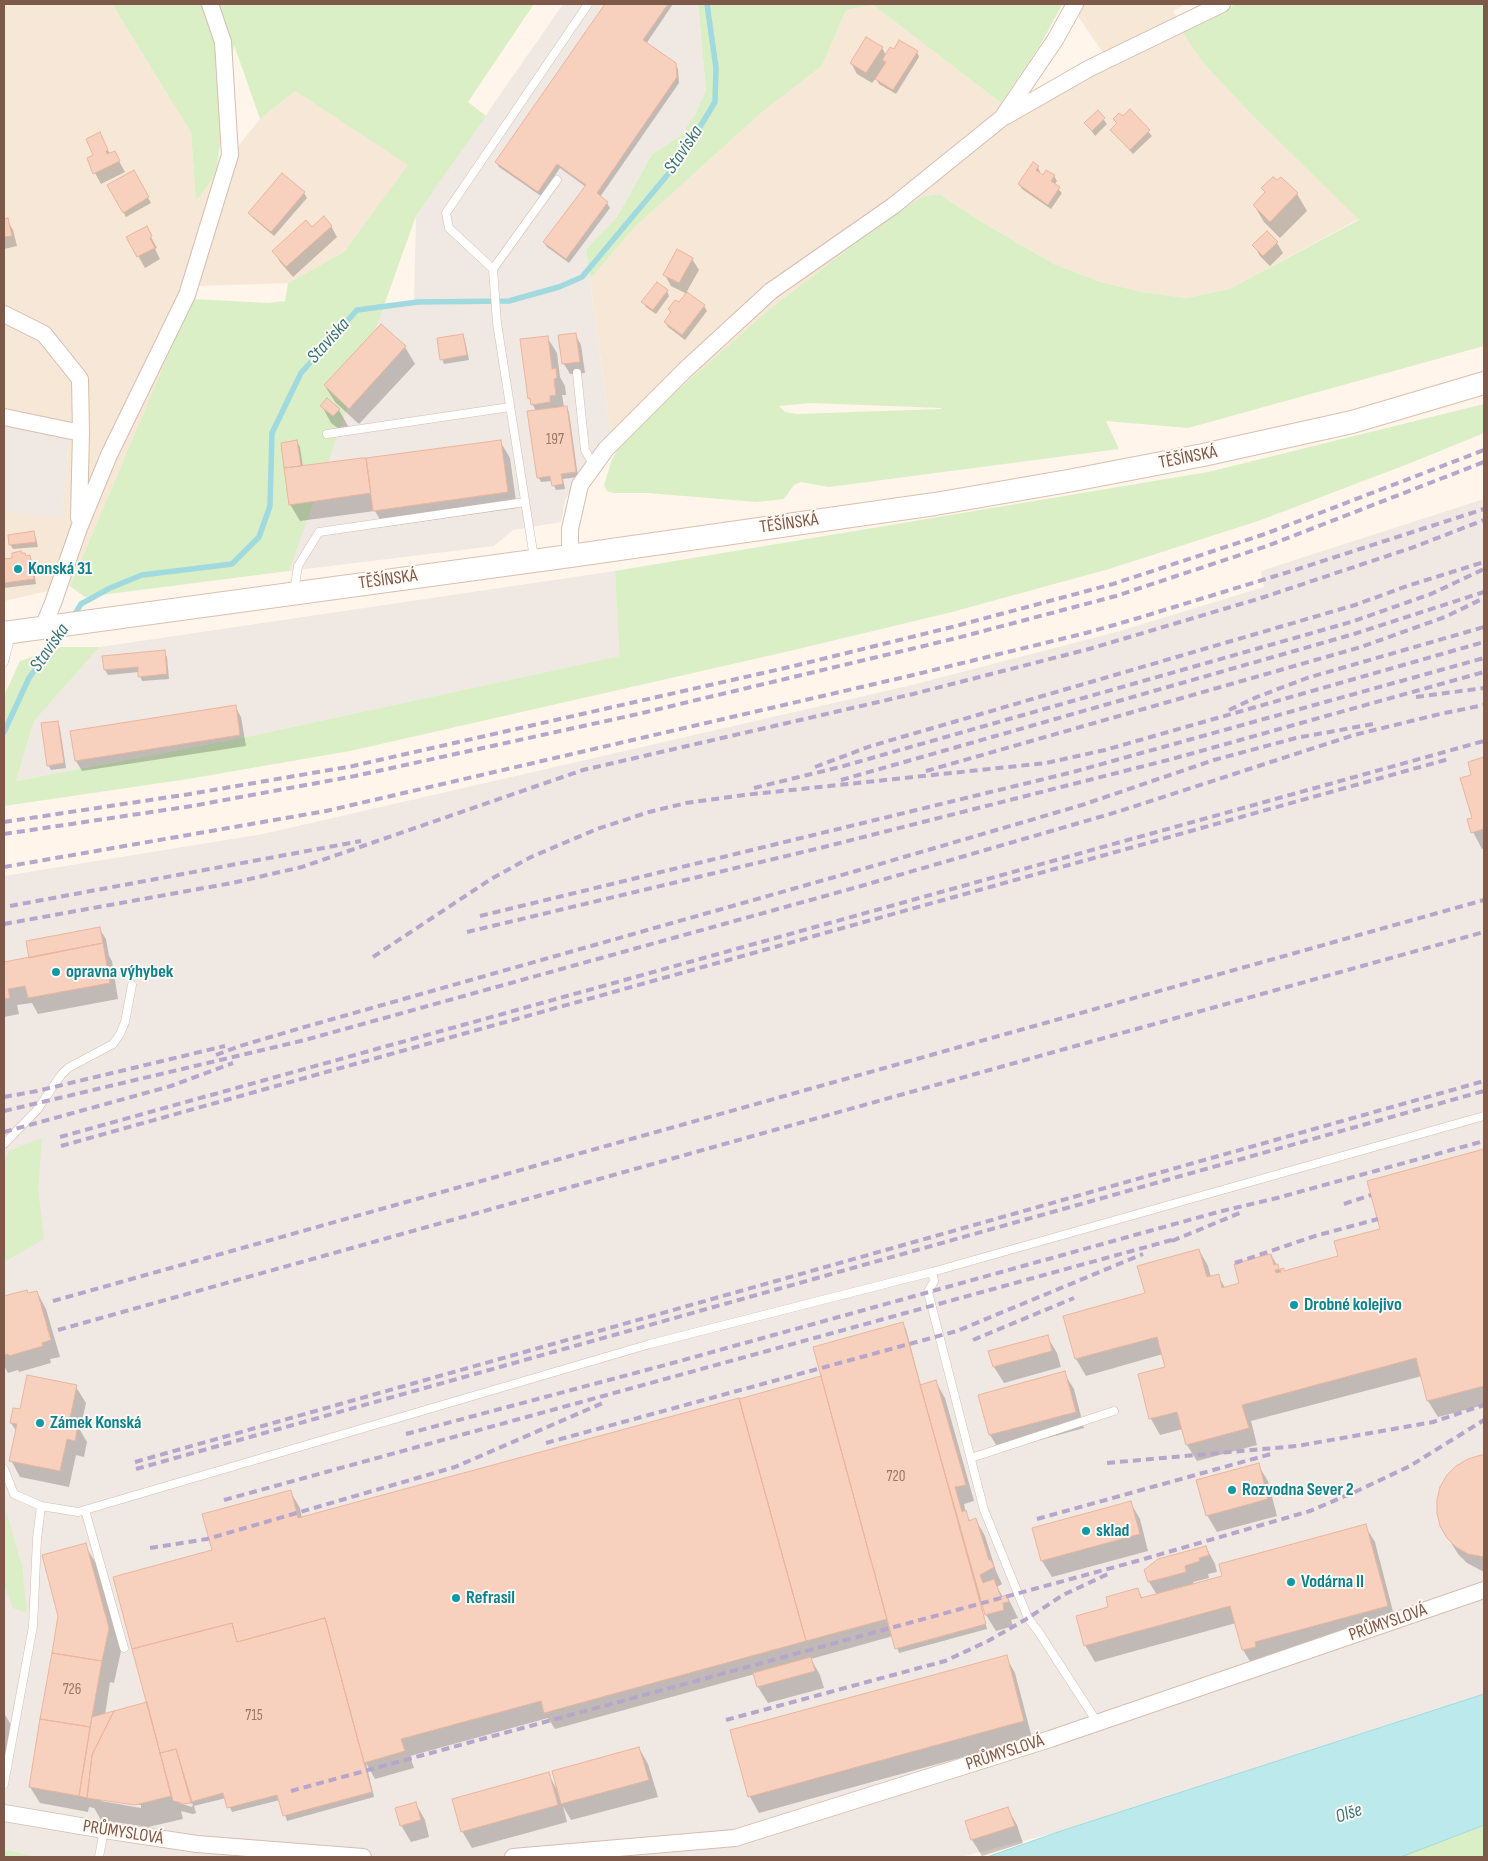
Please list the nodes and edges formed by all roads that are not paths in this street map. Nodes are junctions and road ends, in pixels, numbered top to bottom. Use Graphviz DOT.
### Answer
graph roads {
  1 [pos="210,4"];
  2 [pos="588,4"];
  3 [pos="1075,4"];
  4 [pos="1222,4"];
  5 [pos="1002,118"];
  6 [pos="557,180"];
  7 [pos="493,269"];
  8 [pos="4,314"];
  9 [pos="577,373"];
  10 [pos="1484,382"];
  11 [pos="510,407"];
  12 [pos="4,417"];
  13 [pos="81,433"];
  14 [pos="327,434"];
  15 [pos="594,466"];
  16 [pos="525,502"];
  17 [pos="79,528"];
  18 [pos="570,556"];
  19 [pos="534,560"];
  20 [pos="294,593"];
  21 [pos="43,627"];
  22 [pos="8,632"];
  23 [pos="4,662"];
  24 [pos="132,985"];
  25 [pos="1484,1116"];
  26 [pos="4,1144"];
  27 [pos="932,1272"];
  28 [pos="1114,1412"];
  29 [pos="970,1458"];
  30 [pos="4,1470"];
  31 [pos="42,1506"];
  32 [pos="85,1510"];
  33 [pos="1484,1590"];
  34 [pos="124,1648"];
  35 [pos="1097,1722"];
  36 [pos="4,1784"];
  37 [pos="4,1813"];
  38 [pos="104,1830"];
  39 [pos="99,1857"];
  40 [pos="363,1857"];
  41 [pos="513,1857"];
  1 -- 17 [label="street"];
  2 -- 7 [label="lane"];
  3 -- 5 [label="street"];
  4 -- 5 [label="street"];
  5 -- 15 [label="street"];
  6 -- 7 [label="lane"];
  7 -- 11 [label="lane"];
  8 -- 13 [label="street"];
  9 -- 15 [label="lane"];
  10 -- 18 [label="main road, TĚŠÍNSKÁ"];
  11 -- 14 [label="lane"];
  11 -- 16 [label="lane"];
  12 -- 13 [label="street"];
  13 -- 17 [label="street"];
  15 -- 18 [label="street"];
  16 -- 19 [label="lane"];
  16 -- 20 [label="lane"];
  17 -- 21 [label="street"];
  18 -- 19 [label="main road, TĚŠÍNSKÁ"];
  19 -- 20 [label="main road, TĚŠÍNSKÁ"];
  20 -- 21 [label="main road, TĚŠÍNSKÁ"];
  21 -- 22 [label="main road, TĚŠÍNSKÁ"];
  22 -- 23 [label="lane"];
  24 -- 26 [label="lane"];
  25 -- 27 [label="lane"];
  27 -- 29 [label="lane"];
  27 -- 32 [label="lane"];
  28 -- 29 [label="lane"];
  29 -- 35 [label="lane"];
  30 -- 31 [label="lane"];
  31 -- 32 [label="lane"];
  31 -- 36 [label="lane"];
  32 -- 34 [label="lane"];
  33 -- 35 [label="street, PRŮMYSLOVÁ"];
  35 -- 41 [label="street, PRŮMYSLOVÁ"];
  37 -- 38 [label="street, PRŮMYSLOVÁ"];
  38 -- 39 [label="lane"];
  38 -- 40 [label="street, PRŮMYSLOVÁ"];
}
